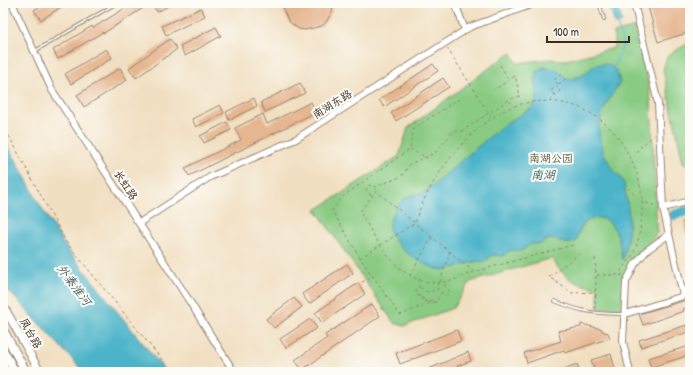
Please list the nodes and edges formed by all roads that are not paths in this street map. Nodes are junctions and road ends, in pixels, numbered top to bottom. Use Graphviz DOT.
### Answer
graph roads {
  1 [pos="12,3"];
  2 [pos="117,3"];
  3 [pos="455,3"];
  4 [pos="536,3"];
  5 [pos="600,3"];
  6 [pos="634,3"];
  7 [pos="604,19"];
  8 [pos="465,30"];
  9 [pos="34,51"];
  10 [pos="690,201"];
  11 [pos="663,208"];
  12 [pos="139,223"];
  13 [pos="668,235"];
  14 [pos="690,294"];
  15 [pos="683,295"];
  16 [pos="555,301"];
  17 [pos="3,306"];
  18 [pos="625,314"];
  19 [pos="3,330"];
  20 [pos="3,350"];
  21 [pos="3,368"];
  22 [pos="5,372"];
  23 [pos="16,372"];
  24 [pos="26,372"];
  25 [pos="40,372"];
  26 [pos="234,372"];
  27 [pos="630,372"];
  1 -- 9 [label="street, 长虹路"];
  2 -- 9 [label="lane"];
  3 -- 8 [label="street"];
  4 -- 8 [label="street, 南湖东路"];
  5 -- 7 [label="lane"];
  6 -- 11 [label="street"];
  8 -- 12 [label="street, 南湖东路"];
  9 -- 12 [label="street, 长虹路"];
  10 -- 11 [label="street"];
  11 -- 13 [label="street"];
  12 -- 26 [label="street, 长虹路"];
  13 -- 15 [label="street"];
  13 -- 18 [label="street"];
  14 -- 15 [label="street"];
  15 -- 18 [label="street"];
  16 -- 18 [label="lane"];
  17 -- 25 [label="main road, 凤台路"];
  18 -- 27 [label="street"];
  19 -- 24 [label="highway"];
  20 -- 23 [label="highway"];
  21 -- 22 [label="main road"];
}
